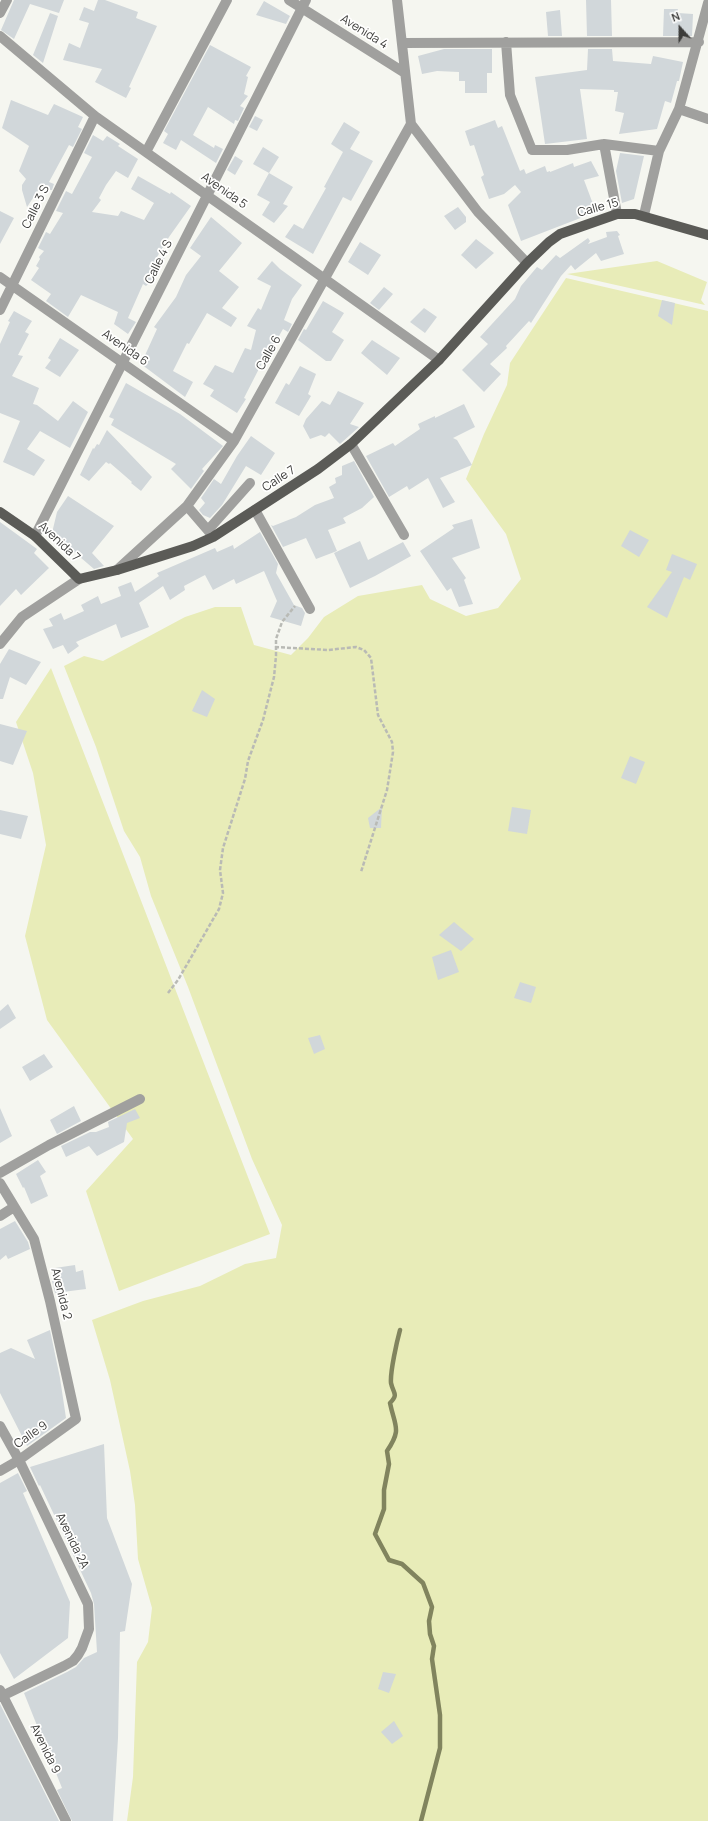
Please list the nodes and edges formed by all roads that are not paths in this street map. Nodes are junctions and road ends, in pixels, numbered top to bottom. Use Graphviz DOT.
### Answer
graph roads {
  1 [pos="7,0"];
  2 [pos="227,0"];
  3 [pos="289,0"];
  4 [pos="397,0"];
  5 [pos="708,3"];
  6 [pos="304,4"];
  7 [pos="0,13"];
  8 [pos="0,36"];
  9 [pos="506,42"];
  10 [pos="699,42"];
  11 [pos="402,43"];
  12 [pos="405,73"];
  13 [pos="679,109"];
  14 [pos="95,116"];
  15 [pos="708,119"];
  16 [pos="411,124"];
  17 [pos="604,144"];
  18 [pos="659,151"];
  19 [pos="146,152"];
  20 [pos="207,195"];
  21 [pos="617,214"];
  22 [pos="644,215"];
  23 [pos="708,235"];
  24 [pos="527,263"];
  25 [pos="0,277"];
  26 [pos="325,279"];
  27 [pos="12,285"];
  28 [pos="0,310"];
  29 [pos="439,360"];
  30 [pos="123,363"];
  31 [pos="234,441"];
  32 [pos="351,444"];
  33 [pos="250,484"];
  34 [pos="187,506"];
  35 [pos="255,510"];
  36 [pos="0,512"];
  37 [pos="211,534"];
  38 [pos="404,535"];
  39 [pos="36,536"];
  40 [pos="117,570"];
  41 [pos="79,579"];
  42 [pos="310,609"];
  43 [pos="0,644"];
  44 [pos="140,1099"];
  45 [pos="0,1173"];
  46 [pos="0,1183"];
  47 [pos="14,1207"];
  48 [pos="0,1216"];
  49 [pos="76,1419"];
  50 [pos="0,1426"];
  51 [pos="19,1460"];
  52 [pos="0,1471"];
  53 [pos="1,1694"];
  54 [pos="66,1821"];
  1 -- 7 [label="street"];
  2 -- 19 [label="street"];
  3 -- 6 [label="street, Avenida 4"];
  4 -- 11 [label="street"];
  5 -- 10 [label="street"];
  6 -- 12 [label="street, Avenida 4"];
  6 -- 20 [label="street, Calle 4 S"];
  8 -- 14 [label="street, Avenida 5"];
  9 -- 10 [label="street"];
  9 -- 11 [label="street"];
  9 -- 17 [label="street"];
  10 -- 13 [label="street"];
  11 -- 12 [label="street"];
  12 -- 16 [label="street"];
  13 -- 15 [label="street"];
  13 -- 18 [label="street"];
  14 -- 19 [label="street, Avenida 5"];
  14 -- 27 [label="street, Calle 3 S"];
  16 -- 24 [label="street"];
  16 -- 26 [label="street, Calle 6"];
  17 -- 18 [label="street"];
  17 -- 21 [label="street"];
  18 -- 22 [label="street"];
  19 -- 20 [label="street, Avenida 5"];
  20 -- 26 [label="street, Avenida 5"];
  20 -- 30 [label="street, Calle 4 S"];
  21 -- 22 [label="main road, Calle 15"];
  21 -- 24 [label="main road, Calle 15"];
  22 -- 23 [label="main road, Calle 15"];
  24 -- 29 [label="main road, Calle 7"];
  25 -- 27 [label="street, Avenida 6"];
  26 -- 29 [label="street, Avenida 5"];
  26 -- 31 [label="street, Calle 6"];
  27 -- 28 [label="street, Calle 3 S"];
  27 -- 30 [label="street, Avenida 6"];
  29 -- 32 [label="main road, Calle 7"];
  30 -- 31 [label="street, Avenida 6"];
  30 -- 39 [label="street, Calle 4 S"];
  31 -- 34 [label="street, Calle 6"];
  32 -- 35 [label="main road, Calle 7"];
  32 -- 38 [label="street"];
  33 -- 37 [label="street"];
  34 -- 37 [label="street"];
  34 -- 40 [label="street, Calle 6"];
  35 -- 37 [label="main road, Calle 7"];
  35 -- 42 [label="street"];
  36 -- 39 [label="main road, Avenida 7"];
  37 -- 40 [label="main road, Calle 7"];
  39 -- 41 [label="main road, Avenida 7"];
  40 -- 41 [label="main road, Calle 7"];
  41 -- 43 [label="street, Calle 7"];
  44 -- 45 [label="street"];
  46 -- 47 [label="street, Avenida 2"];
  47 -- 48 [label="street"];
  47 -- 49 [label="street, Avenida 2"];
  49 -- 51 [label="street, Calle 9"];
  50 -- 51 [label="street, Avenida 2A"];
  51 -- 52 [label="street, Calle 9"];
  51 -- 53 [label="street, Avenida 2A"];
  53 -- 54 [label="street, Avenida 9"];
}
